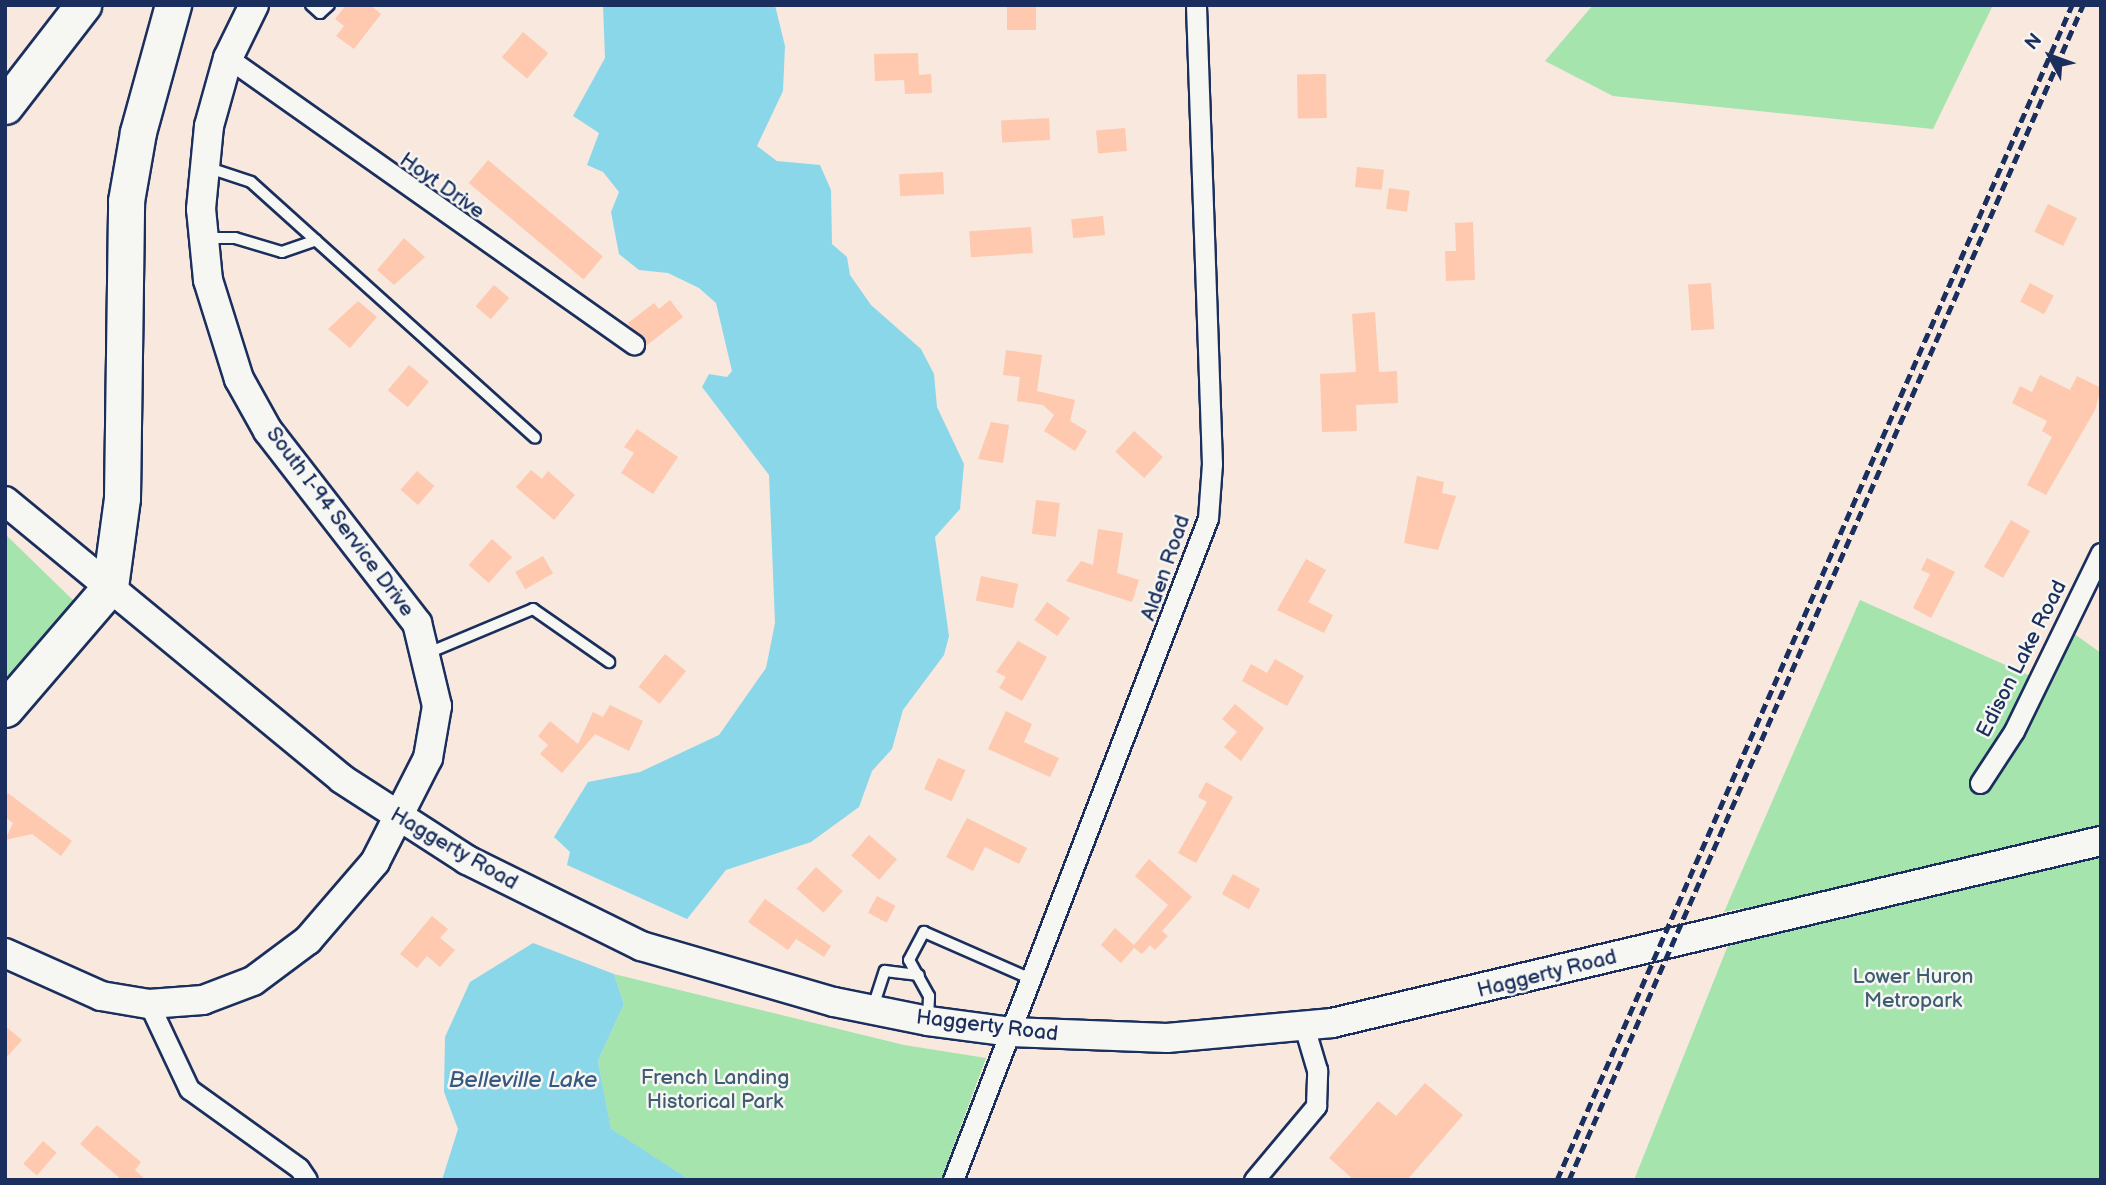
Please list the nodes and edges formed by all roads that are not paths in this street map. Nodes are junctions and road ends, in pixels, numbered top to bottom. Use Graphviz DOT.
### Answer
graph roads {
  1 [pos="83,5"];
  2 [pos="173,5"];
  3 [pos="254,5"];
  4 [pos="311,5"];
  5 [pos="329,5"];
  6 [pos="1196,5"];
  7 [pos="228,58"];
  8 [pos="5,106"];
  9 [pos="202,166"];
  10 [pos="203,239"];
  11 [pos="316,240"];
  12 [pos="634,344"];
  13 [pos="535,438"];
  14 [pos="5,501"];
  15 [pos="2101,554"];
  16 [pos="110,587"];
  17 [pos="428,653"];
  18 [pos="609,662"];
  19 [pos="5,709"];
  20 [pos="1980,783"];
  21 [pos="399,820"];
  22 [pos="2101,841"];
  23 [pos="5,953"];
  24 [pos="919,975"];
  25 [pos="1031,979"];
  26 [pos="149,1004"];
  27 [pos="872,1011"];
  28 [pos="928,1021"];
  29 [pos="1304,1026"];
  30 [pos="1010,1032"];
  31 [pos="303,1174"];
  32 [pos="953,1180"];
  33 [pos="1254,1180"];
  1 -- 8 [label="highway"];
  2 -- 16 [label="highway"];
  3 -- 7 [label="main road, South I-94 Service Drive"];
  4 -- 5 [label="lane"];
  6 -- 25 [label="street, Alden Road"];
  7 -- 9 [label="main road, South I-94 Service Drive"];
  7 -- 12 [label="street, Hoyt Drive"];
  9 -- 10 [label="main road, South I-94 Service Drive"];
  9 -- 11 [label="lane"];
  10 -- 11 [label="lane"];
  10 -- 17 [label="main road, South I-94 Service Drive"];
  11 -- 13 [label="lane"];
  14 -- 16 [label="main road, Haggerty Road"];
  15 -- 20 [label="street, Edison Lake Road"];
  16 -- 19 [label="highway"];
  16 -- 21 [label="main road, Haggerty Road"];
  17 -- 18 [label="lane"];
  17 -- 21 [label="main road, South I-94 Service Drive"];
  21 -- 26 [label="main road, South I-94 Service Drive"];
  21 -- 27 [label="main road, Haggerty Road"];
  22 -- 29 [label="main road, Haggerty Road"];
  23 -- 26 [label="main road, South I-94 Service Drive"];
  24 -- 25 [label="lane"];
  24 -- 27 [label="lane"];
  24 -- 28 [label="lane"];
  25 -- 30 [label="street, Alden Road"];
  26 -- 31 [label="street"];
  27 -- 28 [label="main road, Haggerty Road"];
  28 -- 30 [label="main road, Haggerty Road"];
  29 -- 30 [label="main road, Haggerty Road"];
  29 -- 33 [label="street"];
  30 -- 32 [label="street, Alden Road"];
}
